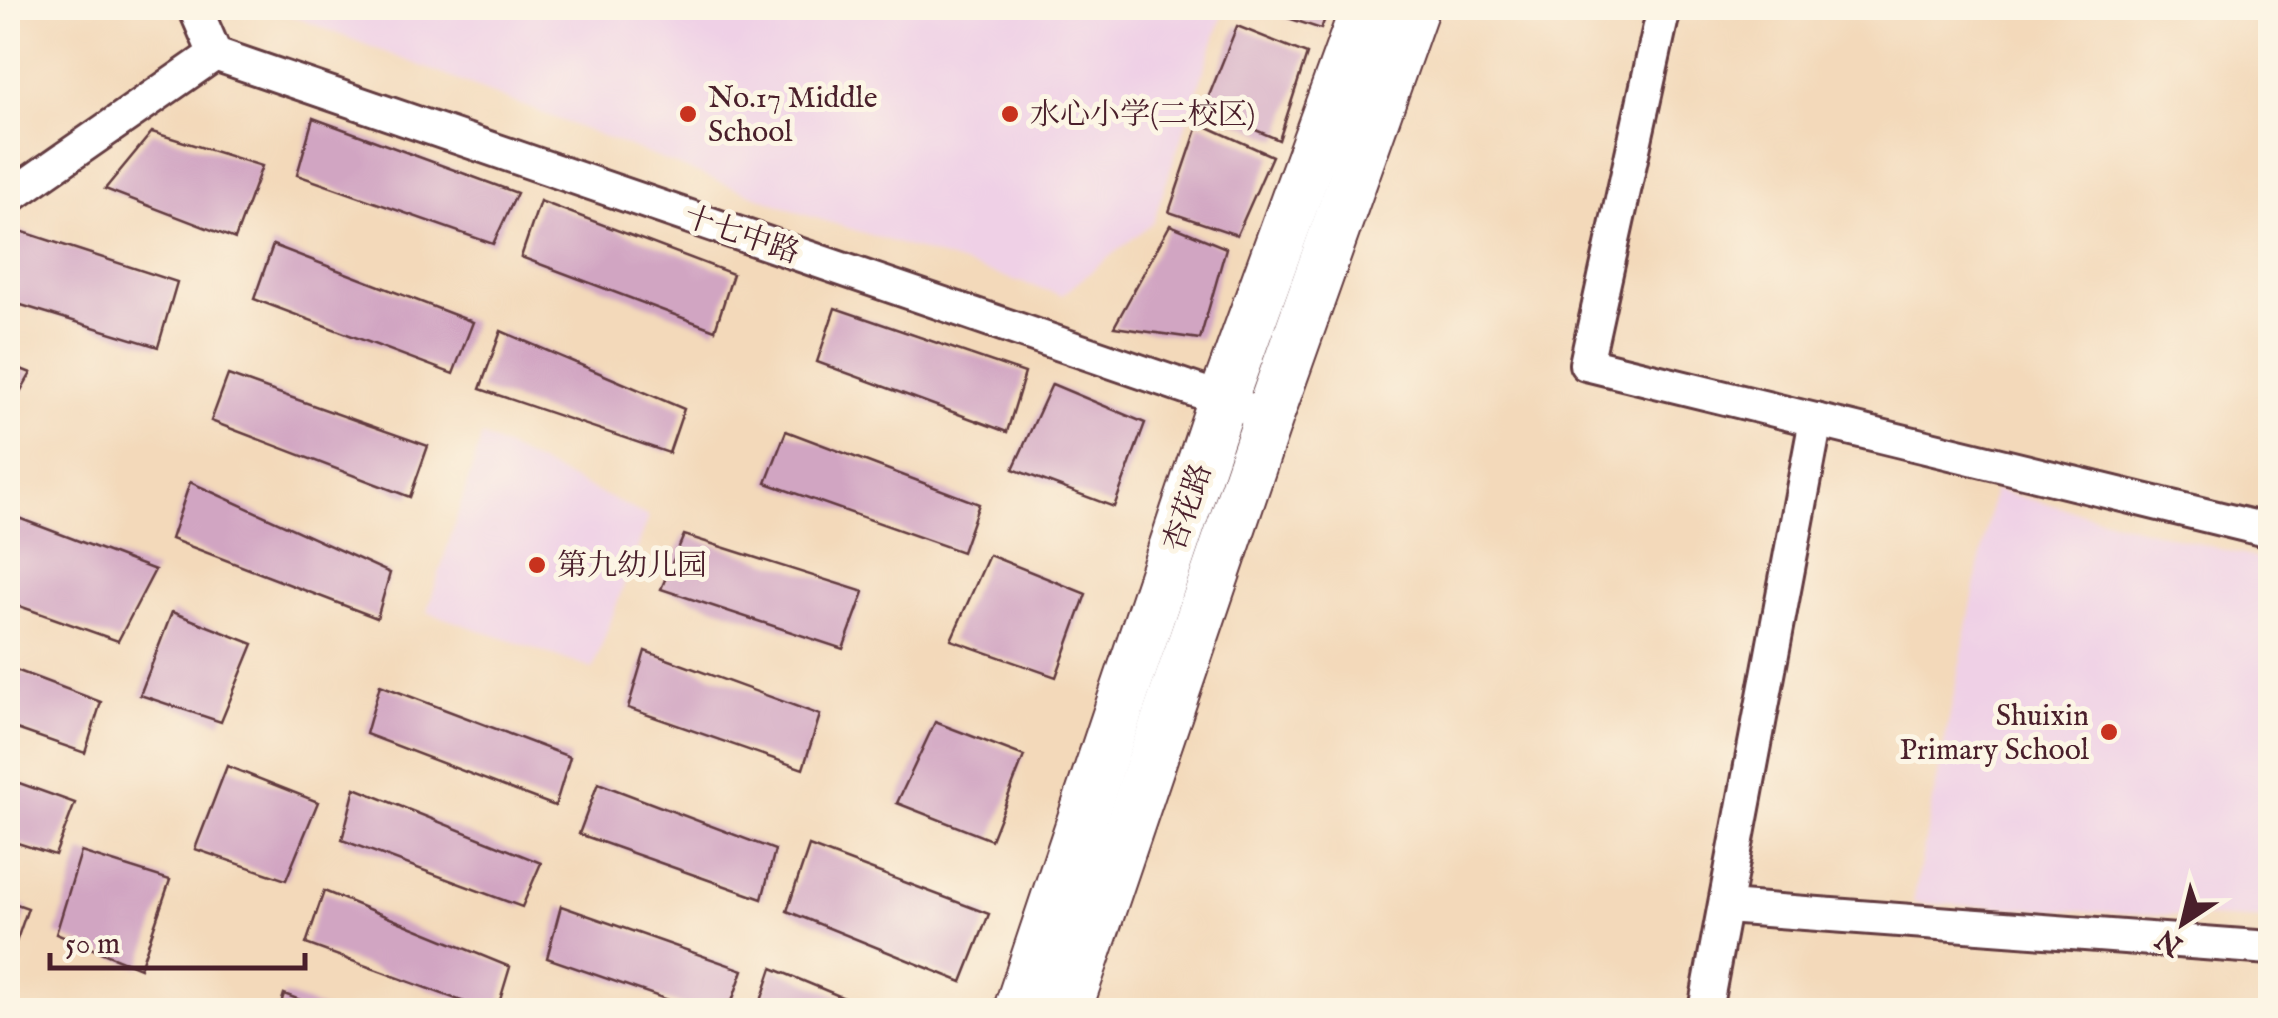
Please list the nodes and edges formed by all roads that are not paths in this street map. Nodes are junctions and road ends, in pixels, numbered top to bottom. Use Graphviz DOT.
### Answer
graph roads {
  1 [pos="194,8"];
  2 [pos="1366,8"];
  3 [pos="1414,8"];
  4 [pos="1664,8"];
  5 [pos="215,54"];
  6 [pos="8,198"];
  7 [pos="1223,399"];
  8 [pos="1268,416"];
  9 [pos="1816,420"];
  10 [pos="2270,532"];
  11 [pos="1726,907"];
  12 [pos="2270,948"];
  13 [pos="1018,1010"];
  14 [pos="1067,1010"];
  15 [pos="1706,1010"];
  1 -- 5 [label="street"];
  2 -- 7 [label="main road, 杏花路"];
  3 -- 8 [label="main road, 杏花路"];
  4 -- 9 [label="street"];
  5 -- 6 [label="street"];
  5 -- 7 [label="street, 十七中路"];
  7 -- 8 [label="street, 十七中路"];
  7 -- 13 [label="main road, 杏花路"];
  8 -- 14 [label="main road, 杏花路"];
  9 -- 10 [label="street"];
  9 -- 11 [label="street"];
  11 -- 12 [label="street"];
  11 -- 15 [label="street"];
}
